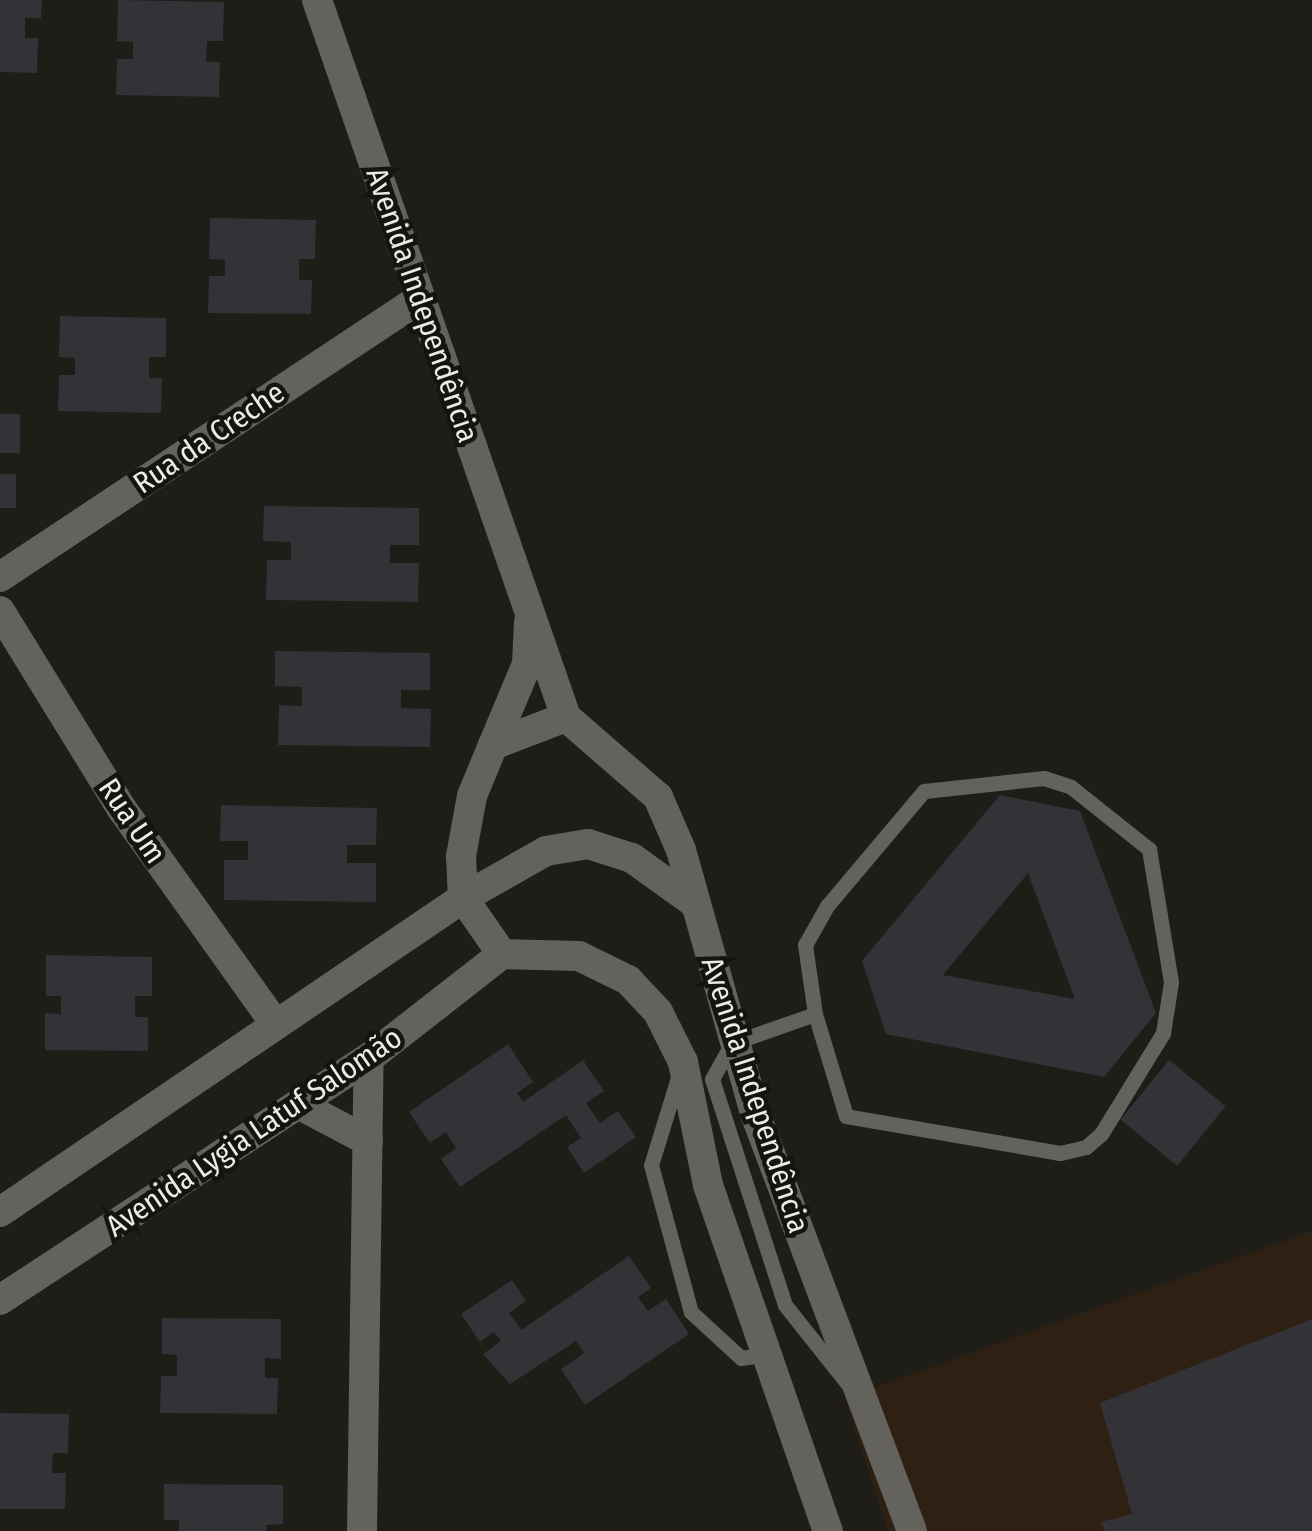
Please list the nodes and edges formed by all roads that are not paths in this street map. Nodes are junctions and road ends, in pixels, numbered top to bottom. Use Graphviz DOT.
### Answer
graph roads {
  1 [pos="318,0"];
  2 [pos="419,299"];
  3 [pos="0,576"];
  4 [pos="530,609"];
  5 [pos="0,610"];
  6 [pos="566,717"];
  7 [pos="492,745"];
  8 [pos="463,898"];
  9 [pos="696,904"];
  10 [pos="502,954"];
  11 [pos="815,1014"];
  12 [pos="276,1025"];
  13 [pos="732,1043"];
  14 [pos="369,1058"];
  15 [pos="683,1062"];
  16 [pos="300,1105"];
  17 [pos="368,1140"];
  18 [pos="0,1212"];
  19 [pos="0,1300"];
  20 [pos="768,1354"];
  21 [pos="825,1529"];
  22 [pos="362,1531"];
  23 [pos="912,1531"];
  1 -- 2 [label="main road, Avenida Independência"];
  2 -- 3 [label="main road, Rua da Creche"];
  2 -- 4 [label="main road, Avenida Independência"];
  4 -- 6 [label="main road, Avenida Independência"];
  4 -- 7 [label="main road, Avenida Independência"];
  5 -- 12 [label="main road, Rua Um"];
  6 -- 7 [label="main road"];
  6 -- 9 [label="main road, Avenida Independência"];
  7 -- 8 [label="main road, Avenida Independência"];
  8 -- 9 [label="main road"];
  8 -- 10 [label="main road"];
  8 -- 12 [label="main road"];
  9 -- 13 [label="main road, Avenida Independência"];
  10 -- 14 [label="main road, Avenida Lygia Latuf Salomão"];
  10 -- 15 [label="main road, Avenida Independência"];
  11 -- 11 [label="lane"];
  11 -- 13 [label="lane"];
  12 -- 18 [label="main road"];
  13 -- 23 [label="main road, Avenida Independência"];
  14 -- 16 [label="main road, Avenida Lygia Latuf Salomão"];
  14 -- 17 [label="main road"];
  15 -- 20 [label="main road, Avenida Independência"];
  15 -- 20 [label="lane"];
  16 -- 17 [label="main road"];
  16 -- 19 [label="main road, Avenida Lygia Latuf Salomão"];
  17 -- 22 [label="main road"];
  20 -- 21 [label="main road, Avenida Independência"];
}
